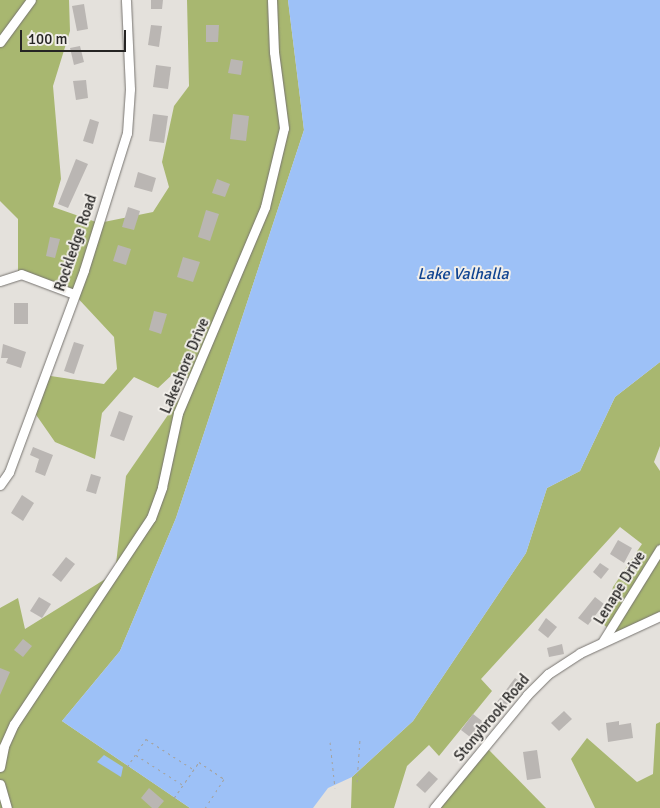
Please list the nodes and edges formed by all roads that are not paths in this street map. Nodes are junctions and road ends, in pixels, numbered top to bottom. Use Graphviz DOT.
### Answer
graph roads {
  1 [pos="31,0"];
  2 [pos="126,0"];
  3 [pos="272,0"];
  4 [pos="0,42"];
  5 [pos="0,281"];
  6 [pos="74,294"];
  7 [pos="0,485"];
  8 [pos="660,549"];
  9 [pos="660,616"];
  10 [pos="603,641"];
  11 [pos="0,767"];
  12 [pos="0,784"];
  13 [pos="8,808"];
  14 [pos="434,808"];
  1 -- 4 [label="street"];
  2 -- 6 [label="street, Rockledge Road"];
  3 -- 11 [label="street, Lakeshore Drive"];
  5 -- 6 [label="street"];
  6 -- 7 [label="street, Rockledge Road"];
  8 -- 10 [label="street, Lenape Drive"];
  9 -- 10 [label="street, Stonybrook Road"];
  10 -- 14 [label="street, Stonybrook Road"];
  12 -- 13 [label="street"];
}
